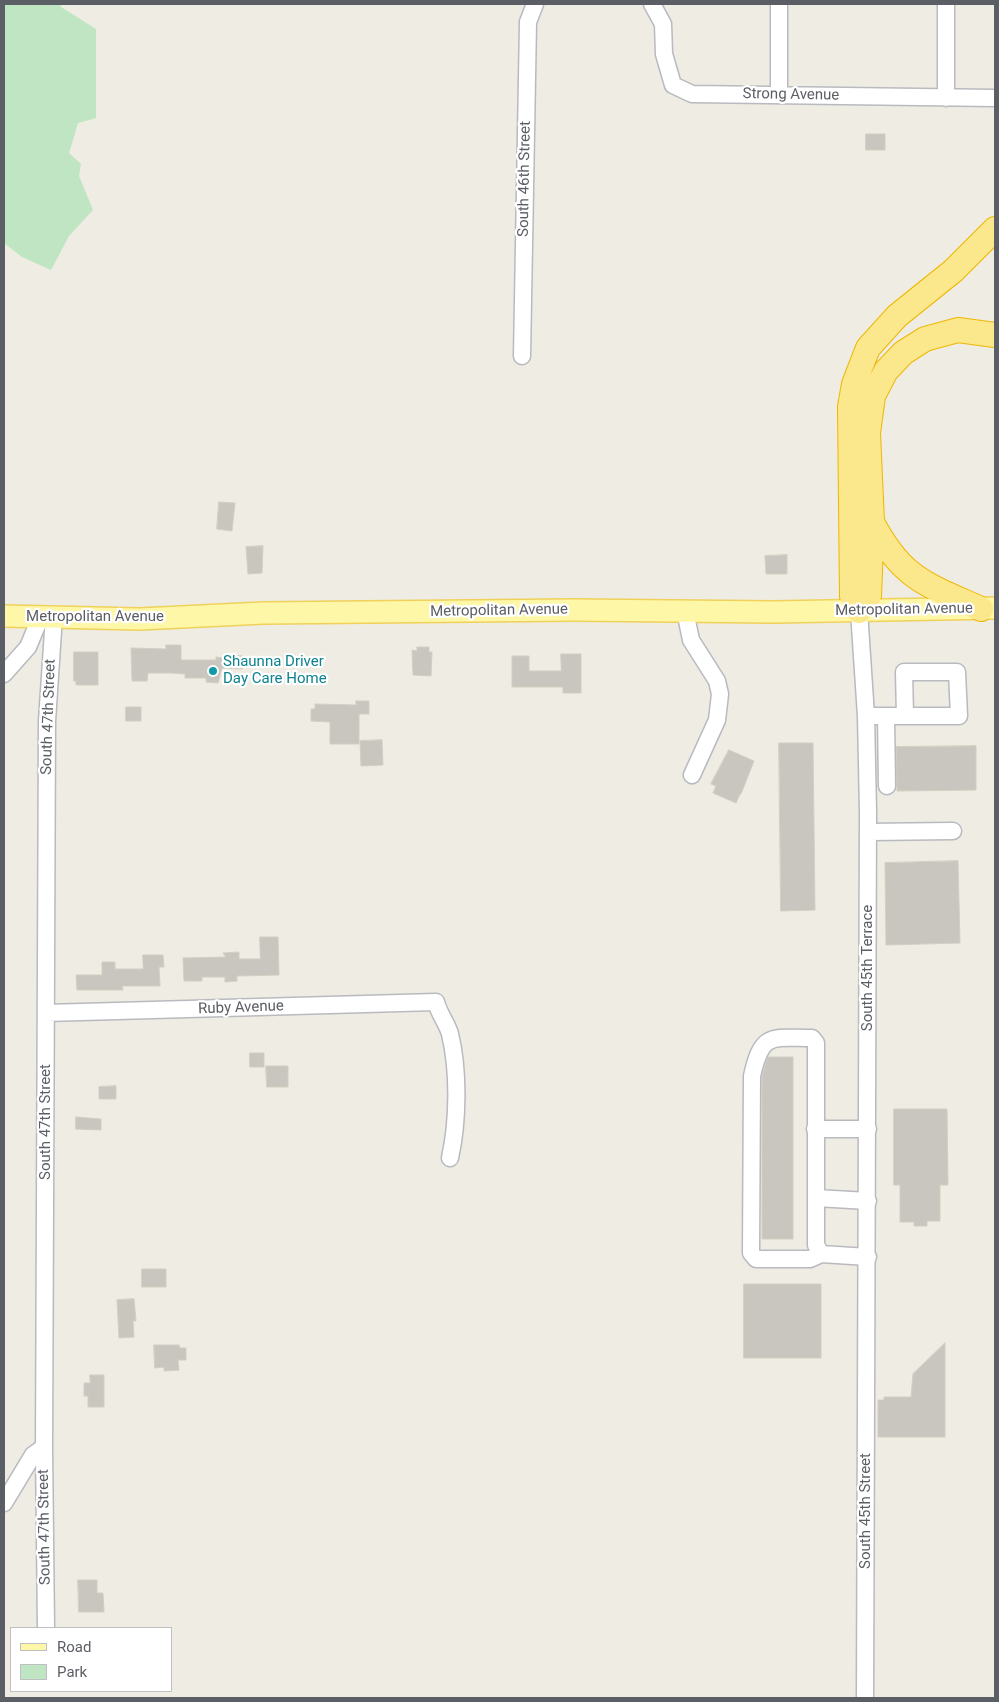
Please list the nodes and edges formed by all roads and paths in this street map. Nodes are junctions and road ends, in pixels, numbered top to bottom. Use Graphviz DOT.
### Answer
graph roads {
  1 [pos="535,4"];
  2 [pos="652,4"];
  3 [pos="779,4"];
  4 [pos="946,4"];
  5 [pos="779,94"];
  6 [pos="946,98"];
  7 [pos="995,98"];
  8 [pos="995,230"];
  9 [pos="995,335"];
  10 [pos="522,356"];
  11 [pos="872,522"];
  12 [pos="988,609"];
  13 [pos="684,612"];
  14 [pos="859,612"];
  15 [pos="4,616"];
  16 [pos="48,616"];
  17 [pos="4,674"];
  18 [pos="866,716"];
  19 [pos="886,716"];
  20 [pos="905,716"];
  21 [pos="692,775"];
  22 [pos="887,786"];
  23 [pos="953,830"];
  24 [pos="868,832"];
  25 [pos="46,1013"];
  26 [pos="815,1129"];
  27 [pos="868,1129"];
  28 [pos="450,1158"];
  29 [pos="816,1198"];
  30 [pos="868,1201"];
  31 [pos="821,1254"];
  32 [pos="868,1257"];
  33 [pos="868,1324"];
  34 [pos="44,1447"];
  35 [pos="4,1504"];
  36 [pos="46,1627"];
  37 [pos="865,1698"];
  1 -- 10 [label="street, South 46th Street"];
  2 -- 5 [label="street, Strong Avenue"];
  3 -- 5 [label="street"];
  4 -- 6 [label="street"];
  5 -- 6 [label="street, Strong Avenue"];
  6 -- 7 [label="street, Strong Avenue"];
  8 -- 14 [label="highway"];
  9 -- 11 [label="highway"];
  11 -- 12 [label="highway"];
  11 -- 14 [label="highway"];
  12 -- 14 [label="main road, Metropolitan Avenue"];
  13 -- 14 [label="main road, Metropolitan Avenue"];
  13 -- 16 [label="main road, Metropolitan Avenue"];
  13 -- 21 [label="street"];
  14 -- 18 [label="street, South 45th Terrace"];
  15 -- 16 [label="main road, Metropolitan Avenue"];
  16 -- 17 [label="street"];
  16 -- 25 [label="street, South 47th Street"];
  18 -- 19 [label="street"];
  18 -- 24 [label="street, South 45th Terrace"];
  19 -- 20 [label="street"];
  19 -- 22 [label="street"];
  23 -- 24 [label="street"];
  24 -- 27 [label="street, South 45th Terrace"];
  25 -- 28 [label="street, Ruby Avenue"];
  25 -- 34 [label="street, South 47th Street"];
  26 -- 27 [label="street"];
  26 -- 29 [label="street"];
  26 -- 31 [label="street"];
  27 -- 30 [label="street, South 45th Terrace"];
  29 -- 30 [label="street"];
  29 -- 31 [label="street"];
  30 -- 32 [label="street, South 45th Terrace"];
  31 -- 32 [label="street"];
  32 -- 33 [label="street, South 45th Terrace"];
  33 -- 37 [label="street, South 45th Street"];
  34 -- 35 [label="street"];
  34 -- 36 [label="street, South 47th Street"];
}
